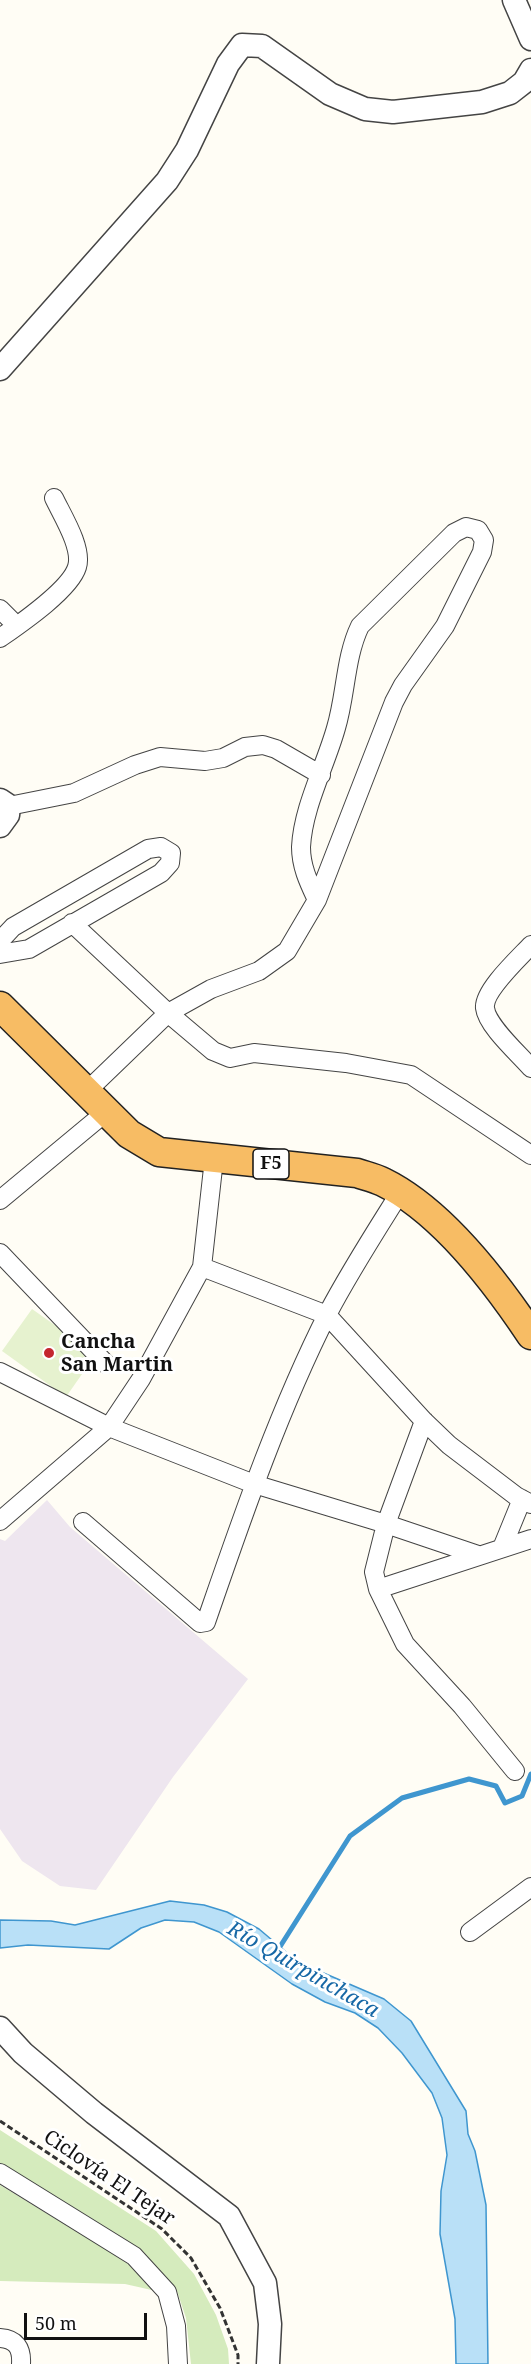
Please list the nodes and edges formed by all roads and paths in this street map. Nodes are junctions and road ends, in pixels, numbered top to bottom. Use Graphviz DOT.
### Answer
graph roads {
  1 [pos="514,0"];
  2 [pos="531,39"];
  3 [pos="531,70"];
  4 [pos="0,369"];
  5 [pos="54,498"];
  6 [pos="0,609"];
  7 [pos="17,626"];
  8 [pos="0,638"];
  9 [pos="321,775"];
  10 [pos="5,803"];
  11 [pos="0,826"];
  12 [pos="317,900"];
  13 [pos="72,923"];
  14 [pos="0,941"];
  15 [pos="531,945"];
  16 [pos="0,954"];
  17 [pos="0,1006"];
  18 [pos="168,1013"];
  19 [pos="531,1068"];
  20 [pos="86,1092"];
  21 [pos="106,1112"];
  22 [pos="531,1155"];
  23 [pos="214,1159"];
  24 [pos="401,1191"];
  25 [pos="0,1200"];
  26 [pos="0,1253"];
  27 [pos="202,1267"];
  28 [pos="327,1315"];
  29 [pos="529,1328"];
  30 [pos="106,1364"];
  31 [pos="0,1372"];
  32 [pos="424,1421"];
  33 [pos="109,1427"];
  34 [pos="254,1484"];
  35 [pos="527,1501"];
  36 [pos="0,1521"];
  37 [pos="83,1522"];
  38 [pos="386,1524"];
  39 [pos="531,1539"];
  40 [pos="502,1548"];
  41 [pos="478,1555"];
  42 [pos="378,1589"];
  43 [pos="515,1771"];
  44 [pos="531,1887"];
  45 [pos="470,1932"];
  46 [pos="0,2028"];
  47 [pos="0,2121"];
  48 [pos="0,2173"];
  49 [pos="0,2338"];
  50 [pos="21,2364"];
  51 [pos="178,2364"];
  52 [pos="238,2364"];
  53 [pos="268,2364"];
  1 -- 2 [label="street"];
  3 -- 4 [label="street"];
  5 -- 7 [label="street"];
  6 -- 7 [label="street"];
  7 -- 8 [label="street"];
  9 -- 10 [label="street"];
  9 -- 12 [label="street"];
  9 -- 12 [label="street"];
  10 -- 11 [label="street"];
  12 -- 18 [label="street"];
  13 -- 14 [label="street"];
  13 -- 16 [label="street"];
  13 -- 18 [label="street"];
  15 -- 19 [label="street"];
  17 -- 20 [label="highway, F5"];
  18 -- 20 [label="street"];
  18 -- 22 [label="street"];
  20 -- 21 [label="highway, F5"];
  21 -- 23 [label="highway, F5"];
  21 -- 25 [label="street"];
  23 -- 24 [label="highway, F5"];
  23 -- 27 [label="street"];
  24 -- 28 [label="street"];
  24 -- 29 [label="highway, F5"];
  26 -- 30 [label="street"];
  27 -- 28 [label="street"];
  27 -- 33 [label="street"];
  28 -- 32 [label="street"];
  28 -- 34 [label="street"];
  31 -- 33 [label="street"];
  32 -- 35 [label="street"];
  32 -- 38 [label="street"];
  33 -- 34 [label="street"];
  33 -- 36 [label="street"];
  34 -- 37 [label="street"];
  34 -- 38 [label="street"];
  35 -- 40 [label="street"];
  38 -- 41 [label="street"];
  38 -- 42 [label="street"];
  39 -- 40 [label="street"];
  40 -- 41 [label="street"];
  41 -- 42 [label="street"];
  42 -- 43 [label="street"];
  44 -- 45 [label="street"];
  46 -- 53 [label="street"];
  47 -- 52 [label="path, Ciclovía El Tejar"];
  48 -- 51 [label="street"];
  49 -- 50 [label="street"];
}
